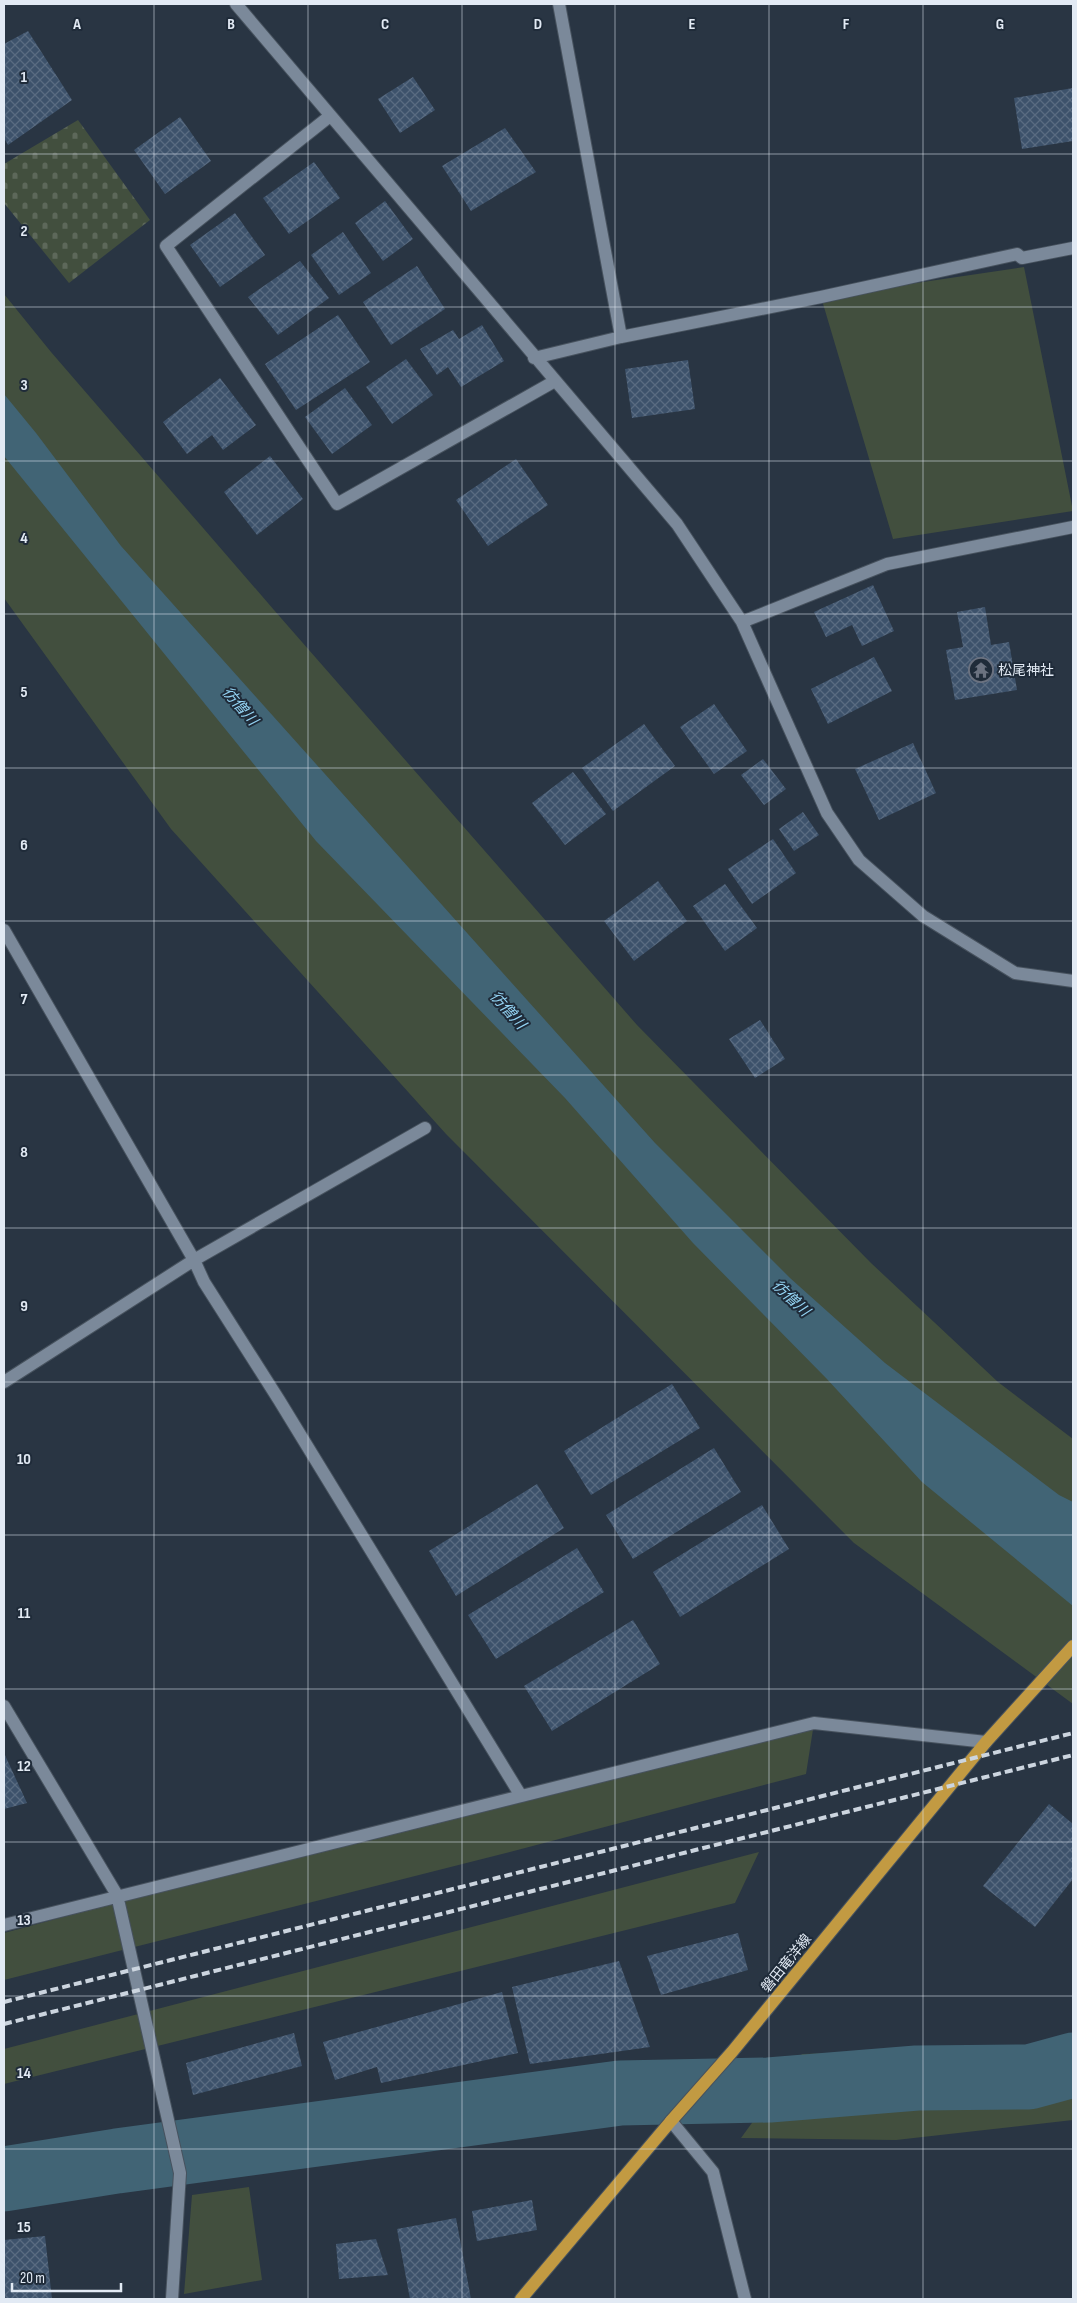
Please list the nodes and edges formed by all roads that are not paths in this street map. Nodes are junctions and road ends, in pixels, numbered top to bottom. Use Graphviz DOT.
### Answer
graph roads {
  1 [pos="236,4"];
  2 [pos="559,4"];
  3 [pos="330,116"];
  4 [pos="1073,248"];
  5 [pos="621,337"];
  6 [pos="534,358"];
  7 [pos="555,381"];
  8 [pos="1073,527"];
  9 [pos="742,622"];
  10 [pos="4,930"];
  11 [pos="1073,981"];
  12 [pos="424,1128"];
  13 [pos="194,1260"];
  14 [pos="4,1382"];
  15 [pos="1070,1650"];
  16 [pos="4,1706"];
  17 [pos="986,1742"];
  18 [pos="521,1796"];
  19 [pos="117,1895"];
  20 [pos="4,1925"];
  21 [pos="671,2121"];
  22 [pos="172,2299"];
  23 [pos="521,2299"];
  24 [pos="745,2299"];
  1 -- 3 [label="street"];
  2 -- 5 [label="street"];
  3 -- 6 [label="street"];
  3 -- 7 [label="street"];
  4 -- 5 [label="street"];
  5 -- 6 [label="street"];
  6 -- 7 [label="street"];
  7 -- 9 [label="street"];
  8 -- 9 [label="street"];
  9 -- 11 [label="street"];
  10 -- 13 [label="street"];
  12 -- 13 [label="street"];
  13 -- 14 [label="street"];
  13 -- 18 [label="street"];
  15 -- 17 [label="main road, 磐田竜洋線"];
  16 -- 19 [label="street"];
  17 -- 18 [label="street"];
  17 -- 21 [label="main road, 磐田竜洋線"];
  18 -- 19 [label="street"];
  19 -- 20 [label="street"];
  19 -- 22 [label="street"];
  21 -- 23 [label="main road, 磐田竜洋線"];
  21 -- 24 [label="street"];
}
